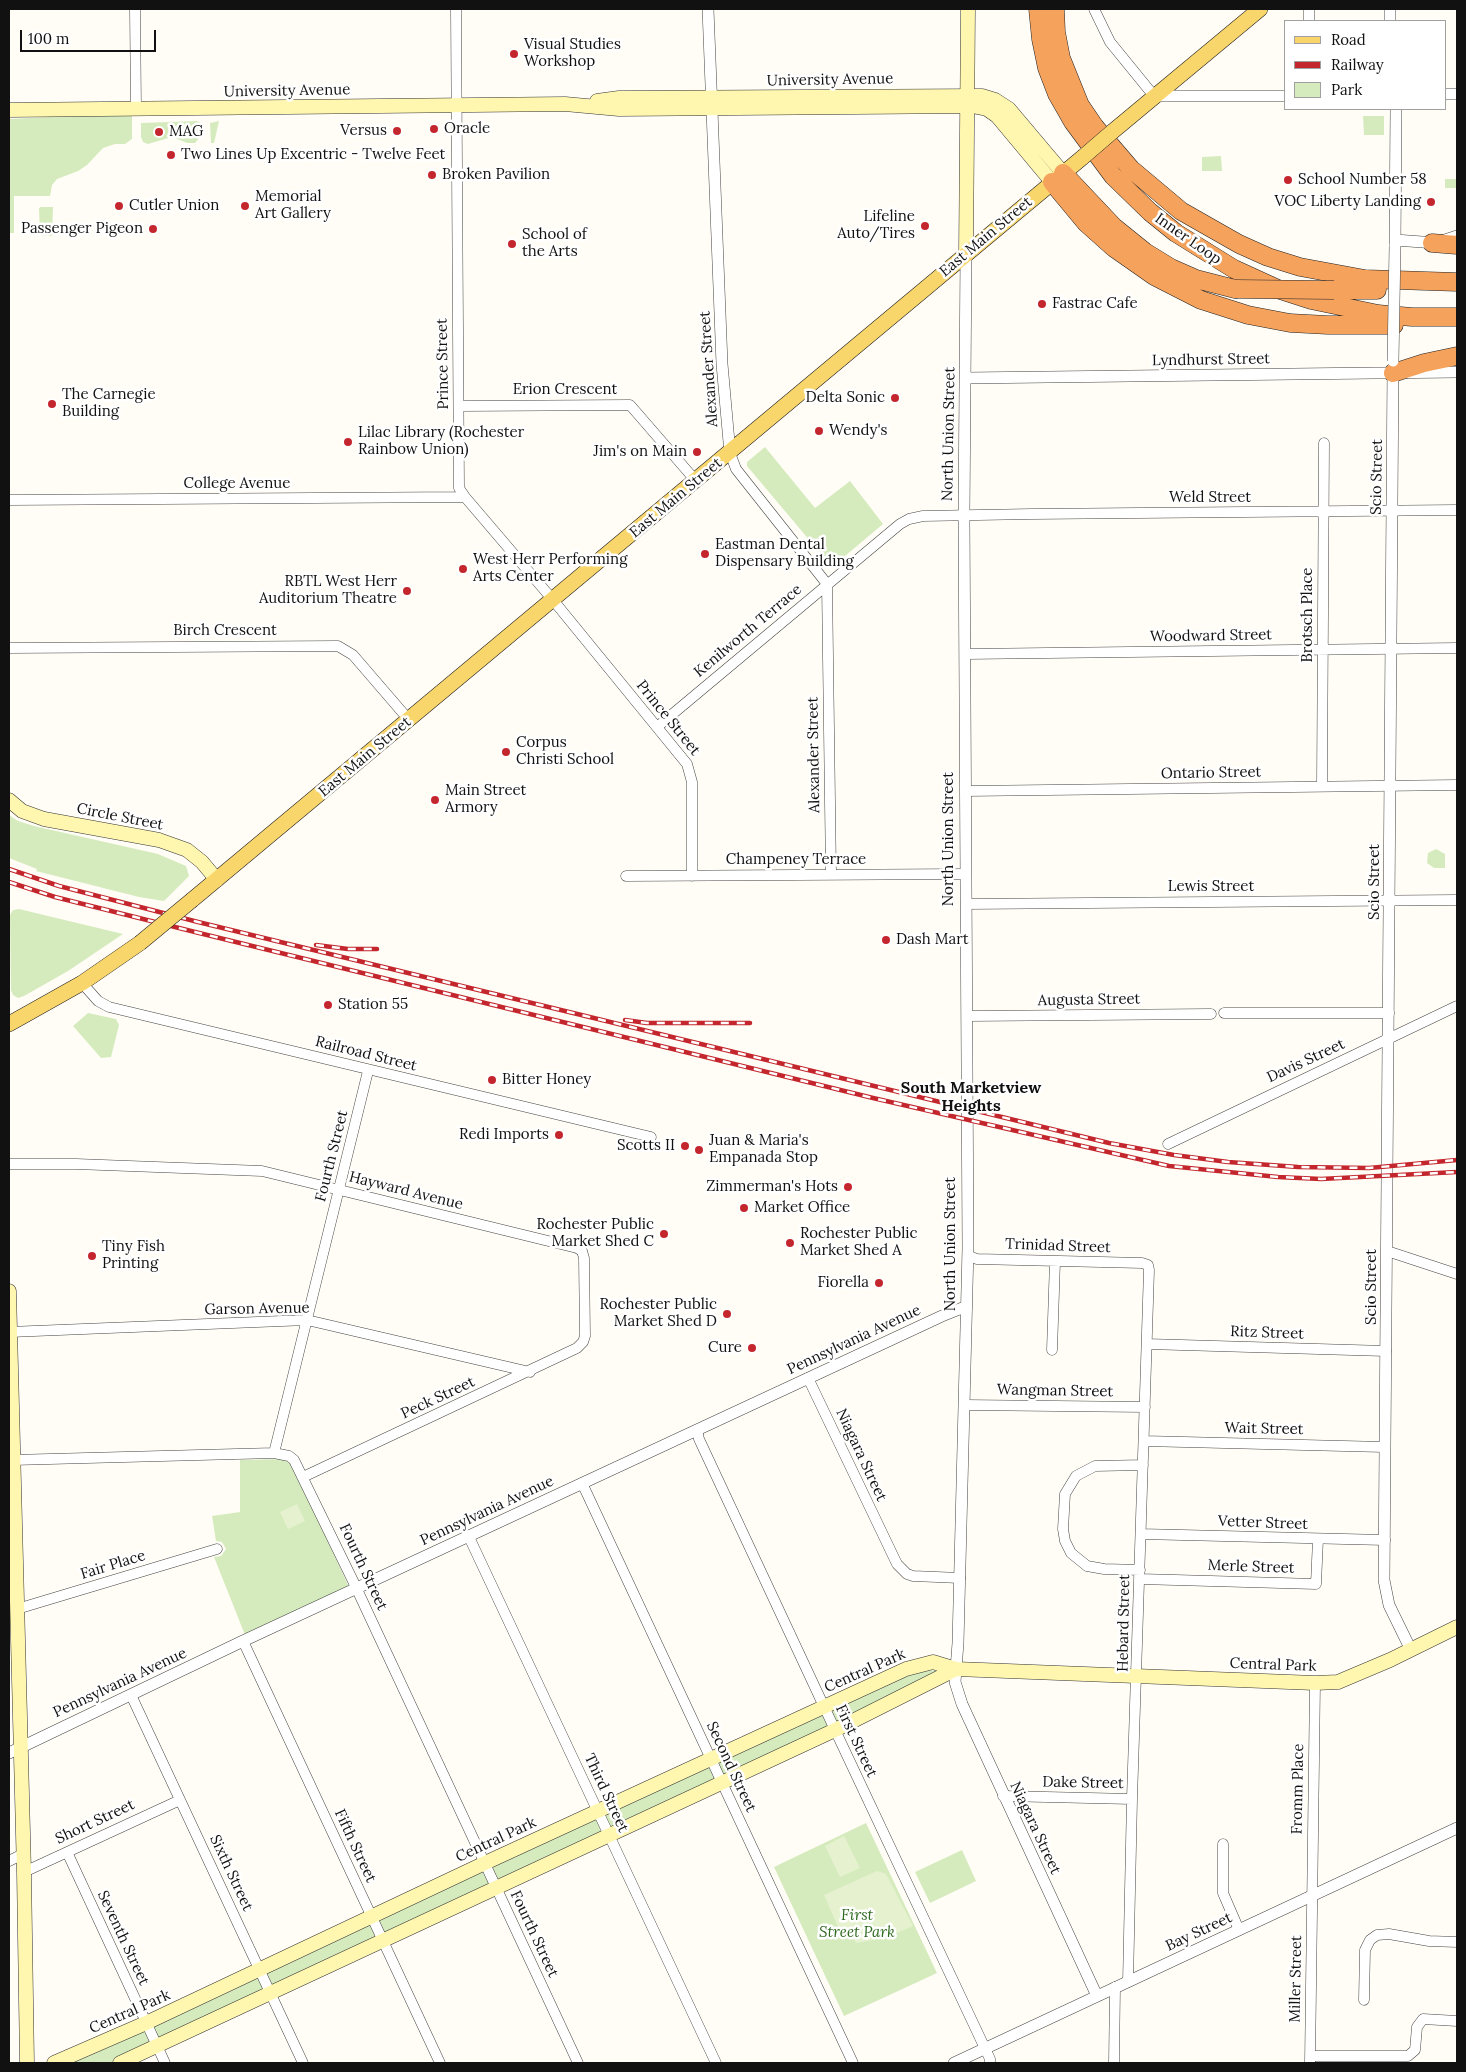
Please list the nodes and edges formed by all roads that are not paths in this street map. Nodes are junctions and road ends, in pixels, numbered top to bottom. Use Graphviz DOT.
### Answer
graph roads {
  1 [pos="135,9"];
  2 [pos="456,9"];
  3 [pos="708,9"];
  4 [pos="968,9"];
  5 [pos="1038,9"];
  6 [pos="1055,9"];
  7 [pos="1094,9"];
  8 [pos="1260,9"];
  9 [pos="1154,96"];
  10 [pos="1284,96"];
  11 [pos="967,100"];
  12 [pos="713,103"];
  13 [pos="457,106"];
  14 [pos="136,109"];
  15 [pos="9,110"];
  16 [pos="1396,110"];
  17 [pos="1058,178"];
  18 [pos="1457,236"];
  19 [pos="1395,243"];
  20 [pos="1432,243"];
  21 [pos="1457,245"];
  22 [pos="966,254"];
  23 [pos="1457,282"];
  24 [pos="1457,286"];
  25 [pos="1457,317"];
  26 [pos="1457,323"];
  27 [pos="1457,356"];
  28 [pos="1393,367"];
  29 [pos="1457,372"];
  30 [pos="966,378"];
  31 [pos="459,406"];
  32 [pos="1324,443"];
  33 [pos="730,453"];
  34 [pos="696,481"];
  35 [pos="465,497"];
  36 [pos="9,500"];
  37 [pos="1457,510"];
  38 [pos="1391,511"];
  39 [pos="1324,512"];
  40 [pos="964,516"];
  41 [pos="827,584"];
  42 [pos="553,600"];
  43 [pos="9,648"];
  44 [pos="1457,648"];
  45 [pos="1391,649"];
  46 [pos="1324,650"];
  47 [pos="966,654"];
  48 [pos="409,720"];
  49 [pos="657,727"];
  50 [pos="1457,785"];
  51 [pos="1322,786"];
  52 [pos="1390,786"];
  53 [pos="966,791"];
  54 [pos="9,800"];
  55 [pos="831,874"];
  56 [pos="966,874"];
  57 [pos="626,876"];
  58 [pos="692,876"];
  59 [pos="217,880"];
  60 [pos="1457,900"];
  61 [pos="1389,901"];
  62 [pos="966,904"];
  63 [pos="82,983"];
  64 [pos="1457,1006"];
  65 [pos="1224,1013"];
  66 [pos="1389,1013"];
  67 [pos="1211,1014"];
  68 [pos="968,1016"];
  69 [pos="9,1024"];
  70 [pos="1389,1038"];
  71 [pos="368,1071"];
  72 [pos="651,1138"];
  73 [pos="1168,1144"];
  74 [pos="9,1164"];
  75 [pos="339,1190"];
  76 [pos="1387,1251"];
  77 [pos="968,1256"];
  78 [pos="1055,1261"];
  79 [pos="1148,1265"];
  80 [pos="1457,1274"];
  81 [pos="9,1291"];
  82 [pos="968,1306"];
  83 [pos="308,1320"];
  84 [pos="9,1332"];
  85 [pos="583,1342"];
  86 [pos="1147,1344"];
  87 [pos="1052,1350"];
  88 [pos="1386,1351"];
  89 [pos="530,1372"];
  90 [pos="808,1378"];
  91 [pos="965,1405"];
  92 [pos="1145,1407"];
  93 [pos="697,1430"];
  94 [pos="1144,1441"];
  95 [pos="1384,1447"];
  96 [pos="274,1453"];
  97 [pos="12,1460"];
  98 [pos="1143,1465"];
  99 [pos="304,1477"];
  100 [pos="582,1483"];
  101 [pos="1141,1534"];
  102 [pos="468,1536"];
  103 [pos="1318,1539"];
  104 [pos="1385,1540"];
  105 [pos="217,1549"];
  106 [pos="1140,1574"];
  107 [pos="960,1578"];
  108 [pos="357,1589"];
  109 [pos="17,1609"];
  110 [pos="1457,1627"];
  111 [pos="243,1641"];
  112 [pos="1411,1650"];
  113 [pos="13,1654"];
  114 [pos="956,1669"];
  115 [pos="1137,1677"];
  116 [pos="1315,1684"];
  117 [pos="131,1695"];
  118 [pos="824,1706"];
  119 [pos="834,1730"];
  120 [pos="14,1750"];
  121 [pos="710,1759"];
  122 [pos="721,1782"];
  123 [pos="1003,1796"];
  124 [pos="1132,1799"];
  125 [pos="180,1800"];
  126 [pos="598,1811"];
  127 [pos="1457,1828"];
  128 [pos="608,1834"];
  129 [pos="1223,1844"];
  130 [pos="67,1852"];
  131 [pos="23,1854"];
  132 [pos="9,1861"];
  133 [pos="485,1863"];
  134 [pos="24,1872"];
  135 [pos="497,1888"];
  136 [pos="1313,1895"];
  137 [pos="372,1916"];
  138 [pos="1239,1930"];
  139 [pos="383,1941"];
  140 [pos="1457,1942"];
  141 [pos="260,1970"];
  142 [pos="1128,1982"];
  143 [pos="1116,1988"];
  144 [pos="270,1992"];
  145 [pos="1096,1996"];
  146 [pos="1364,2000"];
  147 [pos="1457,2021"];
  148 [pos="146,2023"];
  149 [pos="157,2046"];
  150 [pos="985,2049"];
  151 [pos="1310,2060"];
  152 [pos="27,2063"];
  153 [pos="54,2063"];
  154 [pos="120,2063"];
  155 [pos="165,2063"];
  156 [pos="303,2063"];
  157 [pos="440,2063"];
  158 [pos="578,2063"];
  159 [pos="716,2063"];
  160 [pos="853,2063"];
  161 [pos="954,2063"];
  162 [pos="990,2063"];
  163 [pos="1114,2063"];
  1 -- 14 [label="street"];
  2 -- 13 [label="street, Prince Street"];
  3 -- 12 [label="street, Alexander Street"];
  4 -- 11 [label="main road, North Union Street"];
  5 -- 25 [label="highway, Inner Loop"];
  6 -- 23 [label="highway, Inner Loop"];
  7 -- 9 [label="street"];
  8 -- 9 [label="main road, East Main Street"];
  9 -- 10 [label="street"];
  9 -- 17 [label="main road, East Main Street, bridge"];
  11 -- 12 [label="main road, University Avenue"];
  11 -- 17 [label="main road, University Avenue"];
  11 -- 22 [label="main road, North Union Street"];
  12 -- 13 [label="main road, University Avenue"];
  12 -- 33 [label="street, Alexander Street"];
  13 -- 14 [label="main road, University Avenue"];
  13 -- 31 [label="street, Prince Street"];
  14 -- 15 [label="main road, University Avenue"];
  16 -- 19 [label="street, Scio Street"];
  17 -- 22 [label="main road, East Main Street"];
  17 -- 24 [label="highway, bridge"];
  17 -- 26 [label="highway"];
  18 -- 20 [label="street"];
  19 -- 20 [label="street"];
  19 -- 28 [label="street, Scio Street, bridge"];
  20 -- 21 [label="highway"];
  22 -- 30 [label="street, North Union Street"];
  22 -- 33 [label="main road, East Main Street"];
  27 -- 28 [label="highway"];
  28 -- 29 [label="street, Lyndhurst Street"];
  28 -- 30 [label="street, Lyndhurst Street"];
  28 -- 38 [label="street, Scio Street"];
  30 -- 40 [label="street, North Union Street"];
  31 -- 34 [label="street, Erion Crescent"];
  31 -- 35 [label="street, Prince Street"];
  32 -- 39 [label="street, Brotsch Place"];
  33 -- 34 [label="main road, East Main Street"];
  33 -- 41 [label="street, Alexander Street"];
  34 -- 42 [label="main road, East Main Street"];
  35 -- 36 [label="street, College Avenue"];
  35 -- 42 [label="street, Prince Street"];
  37 -- 38 [label="street, Weld Street"];
  38 -- 39 [label="street, Weld Street"];
  38 -- 45 [label="street, Scio Street"];
  39 -- 40 [label="street, Weld Street"];
  39 -- 46 [label="street, Brotsch Place"];
  40 -- 41 [label="street, Kenilworth Terrace"];
  40 -- 47 [label="street, North Union Street"];
  41 -- 49 [label="street, Kenilworth Terrace"];
  41 -- 55 [label="street, Alexander Street"];
  42 -- 48 [label="main road, East Main Street"];
  42 -- 49 [label="street, Prince Street"];
  43 -- 48 [label="street, Birch Crescent"];
  44 -- 45 [label="street, Woodward Street"];
  45 -- 46 [label="street, Woodward Street"];
  45 -- 52 [label="street, Scio Street"];
  46 -- 47 [label="street, Woodward Street"];
  46 -- 51 [label="street, Brotsch Place"];
  47 -- 53 [label="street, North Union Street"];
  48 -- 59 [label="main road, East Main Street"];
  49 -- 58 [label="street, Prince Street"];
  50 -- 52 [label="street, Ontario Street"];
  51 -- 52 [label="street, Ontario Street"];
  51 -- 53 [label="street, Ontario Street"];
  52 -- 61 [label="street, Scio Street"];
  53 -- 56 [label="street, North Union Street"];
  54 -- 59 [label="main road, Circle Street"];
  55 -- 56 [label="street, Champeney Terrace"];
  55 -- 58 [label="street, Champeney Terrace"];
  56 -- 62 [label="street, North Union Street"];
  57 -- 58 [label="street, Champeney Terrace"];
  59 -- 63 [label="main road, East Main Street, bridge"];
  60 -- 61 [label="street, Lewis Street"];
  61 -- 62 [label="street, Lewis Street"];
  61 -- 66 [label="street, Scio Street"];
  62 -- 68 [label="street, North Union Street"];
  63 -- 69 [label="main road, East Main Street"];
  63 -- 71 [label="street, Railroad Street"];
  64 -- 70 [label="street, Davis Street"];
  65 -- 66 [label="street"];
  66 -- 70 [label="street, Scio Street"];
  67 -- 68 [label="street, Augusta Street"];
  68 -- 77 [label="street, North Union Street"];
  70 -- 73 [label="street, Davis Street"];
  70 -- 76 [label="street, Scio Street"];
  71 -- 72 [label="street, Railroad Street"];
  71 -- 75 [label="street, Fourth Street"];
  74 -- 75 [label="street, Hayward Avenue"];
  75 -- 83 [label="street, Fourth Street"];
  75 -- 85 [label="street, Hayward Avenue"];
  76 -- 80 [label="street"];
  76 -- 88 [label="street, Scio Street"];
  77 -- 78 [label="street, Trinidad Street"];
  77 -- 82 [label="street, North Union Street"];
  78 -- 79 [label="street, Trinidad Street"];
  78 -- 87 [label="street"];
  79 -- 86 [label="street, Hebard Street"];
  81 -- 84 [label="main road"];
  82 -- 90 [label="street, Pennsylvania Avenue"];
  82 -- 91 [label="street, North Union Street"];
  83 -- 84 [label="street, Garson Avenue"];
  83 -- 89 [label="street, Garson Avenue"];
  83 -- 96 [label="street, Fourth Street"];
  84 -- 97 [label="main road"];
  85 -- 89 [label="street, Peck Street"];
  86 -- 88 [label="street, Ritz Street"];
  86 -- 92 [label="street, Hebard Street"];
  88 -- 95 [label="street, Scio Street"];
  89 -- 99 [label="street, Peck Street"];
  90 -- 93 [label="street, Pennsylvania Avenue"];
  90 -- 107 [label="street, Niagara Street"];
  91 -- 92 [label="street, Wangman Street"];
  91 -- 107 [label="street, North Union Street"];
  92 -- 94 [label="street, Hebard Street"];
  93 -- 100 [label="street, Pennsylvania Avenue"];
  93 -- 118 [label="street, First Street"];
  94 -- 95 [label="street, Wait Street"];
  94 -- 98 [label="street, Hebard Street"];
  95 -- 104 [label="street, Scio Street"];
  96 -- 97 [label="street"];
  96 -- 99 [label="street, Fourth Street"];
  97 -- 109 [label="main road"];
  98 -- 101 [label="street, Hebard Street"];
  98 -- 106 [label="street"];
  99 -- 108 [label="street, Fourth Street"];
  100 -- 102 [label="street, Pennsylvania Avenue"];
  100 -- 121 [label="street, Second Street"];
  101 -- 103 [label="street, Vetter Street"];
  101 -- 106 [label="street, Hebard Street"];
  102 -- 108 [label="street, Pennsylvania Avenue"];
  102 -- 126 [label="street, Third Street"];
  103 -- 104 [label="street, Vetter Street"];
  103 -- 106 [label="street, Merle Street"];
  104 -- 112 [label="street, Scio Street"];
  105 -- 109 [label="street, Fair Place"];
  106 -- 115 [label="street, Hebard Street"];
  107 -- 114 [label="street, North Union Street"];
  108 -- 111 [label="street, Pennsylvania Avenue"];
  108 -- 133 [label="street, Fourth Street"];
  109 -- 113 [label="main road"];
  110 -- 112 [label="main road, Central Park"];
  111 -- 117 [label="street, Pennsylvania Avenue"];
  111 -- 137 [label="street, Fifth Street"];
  112 -- 116 [label="main road, Central Park"];
  113 -- 120 [label="main road"];
  114 -- 115 [label="main road, Central Park"];
  114 -- 118 [label="main road, Central Park"];
  114 -- 119 [label="main road"];
  114 -- 123 [label="street, Niagara Street"];
  115 -- 116 [label="main road, Central Park"];
  115 -- 124 [label="street, Hebard Street"];
  116 -- 136 [label="street, Fromm Place"];
  117 -- 120 [label="street, Pennsylvania Avenue"];
  117 -- 125 [label="street, Sixth Street"];
  118 -- 119 [label="street, First Street"];
  118 -- 121 [label="main road, Central Park"];
  119 -- 122 [label="main road"];
  119 -- 150 [label="street, First Street"];
  120 -- 131 [label="main road"];
  121 -- 122 [label="street, Second Street"];
  121 -- 126 [label="main road, Central Park"];
  122 -- 128 [label="main road"];
  122 -- 160 [label="street, Second Street"];
  123 -- 124 [label="street, Dake Street"];
  123 -- 145 [label="street, Niagara Street"];
  124 -- 142 [label="street, Hebard Street"];
  125 -- 130 [label="street, Short Street"];
  125 -- 141 [label="street, Sixth Street"];
  126 -- 128 [label="street, Third Street"];
  126 -- 133 [label="main road, Central Park"];
  127 -- 136 [label="street, Bay Street"];
  128 -- 135 [label="main road"];
  128 -- 159 [label="street, Third Street"];
  129 -- 138 [label="street"];
  130 -- 134 [label="street, Short Street"];
  130 -- 148 [label="street, Seventh Street"];
  131 -- 132 [label="street"];
  131 -- 134 [label="main road"];
  133 -- 135 [label="street, Fourth Street"];
  133 -- 137 [label="main road, Central Park"];
  134 -- 152 [label="main road"];
  135 -- 139 [label="main road"];
  135 -- 158 [label="street, Fourth Street"];
  136 -- 138 [label="street, Bay Street"];
  136 -- 151 [label="street, Miller Street"];
  137 -- 139 [label="street, Fifth Street"];
  137 -- 141 [label="main road, Central Park"];
  138 -- 142 [label="street, Bay Street"];
  139 -- 144 [label="main road"];
  139 -- 157 [label="street, Fifth Street"];
  140 -- 146 [label="street"];
  141 -- 144 [label="street, Sixth Street"];
  141 -- 148 [label="main road, Central Park"];
  142 -- 143 [label="street, Bay Street"];
  143 -- 145 [label="street, Bay Street"];
  143 -- 163 [label="street"];
  144 -- 149 [label="main road"];
  144 -- 156 [label="street, Sixth Street"];
  145 -- 150 [label="street, Bay Street"];
  147 -- 151 [label="street"];
  148 -- 149 [label="street, Seventh Street"];
  148 -- 153 [label="main road, Central Park"];
  149 -- 154 [label="main road"];
  149 -- 155 [label="street, Seventh Street"];
  150 -- 161 [label="street, Bay Street"];
  150 -- 162 [label="street, First Street"];
}
